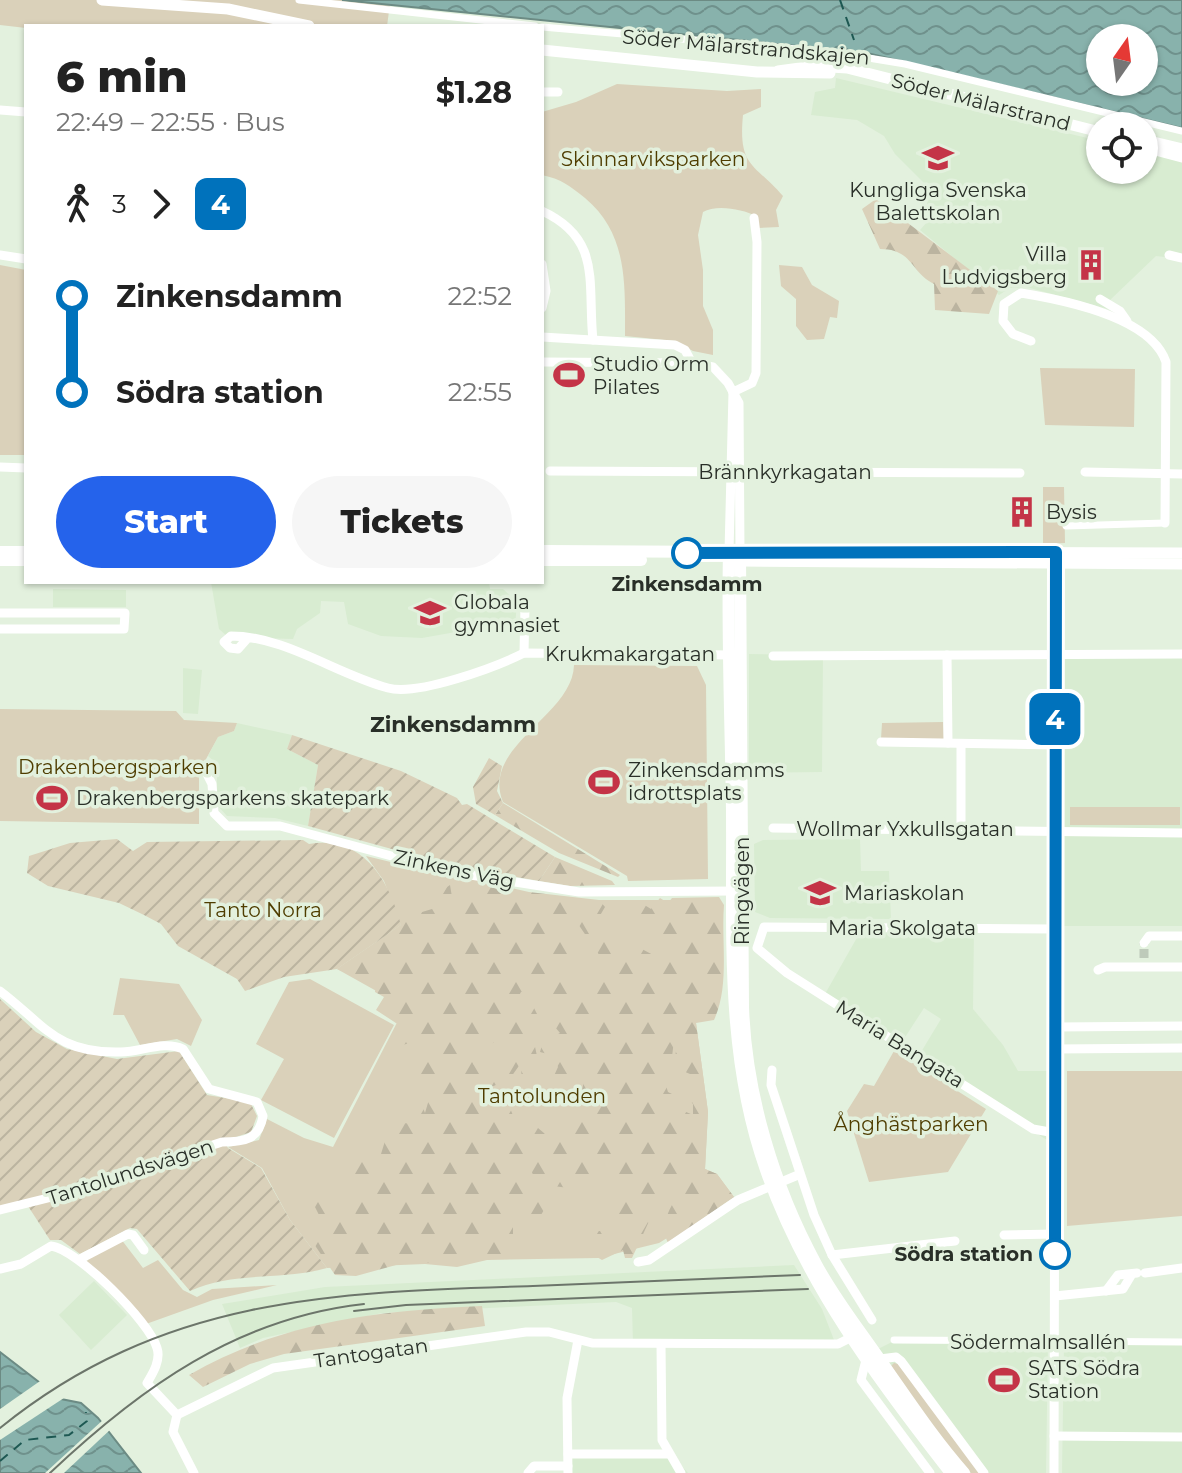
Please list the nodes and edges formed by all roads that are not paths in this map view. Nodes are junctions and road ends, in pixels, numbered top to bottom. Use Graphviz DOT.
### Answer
graph roads {
  1 [pos="102,0"];
  2 [pos="299,0"];
  3 [pos="298,24"];
  4 [pos="517,24"];
  5 [pos="544,27"];
  6 [pos="544,50"];
  7 [pos="544,92"];
  8 [pos="558,92"];
  9 [pos="0,110"];
  10 [pos="24,112"];
  11 [pos="1086,129"];
  12 [pos="1182,131"];
  13 [pos="1158,143"];
  14 [pos="1182,149"];
  15 [pos="1158,151"];
  16 [pos="1182,157"];
  17 [pos="544,212"];
  18 [pos="754,218"];
  19 [pos="0,255"];
  20 [pos="1169,255"];
  21 [pos="1182,258"];
  22 [pos="24,259"];
  23 [pos="544,278"];
  24 [pos="1100,299"];
  25 [pos="544,300"];
  26 [pos="1127,321"];
  27 [pos="544,337"];
  28 [pos="593,340"];
  29 [pos="1031,341"];
  30 [pos="544,362"];
  31 [pos="692,363"];
  32 [pos="733,392"];
  33 [pos="0,467"];
  34 [pos="24,468"];
  35 [pos="550,471"];
  36 [pos="734,472"];
  37 [pos="1085,472"];
  38 [pos="1166,472"];
  39 [pos="1020,473"];
  40 [pos="1182,474"];
  41 [pos="1165,523"];
  42 [pos="1066,526"];
  43 [pos="544,551"];
  44 [pos="0,552"];
  45 [pos="24,552"];
  46 [pos="1182,553"];
  47 [pos="735,557"];
  48 [pos="1056,557"];
  49 [pos="0,560"];
  50 [pos="24,560"];
  51 [pos="544,560"];
  52 [pos="1182,564"];
  53 [pos="525,606"];
  54 [pos="0,613"];
  55 [pos="0,629"];
  56 [pos="246,640"];
  57 [pos="524,653"];
  58 [pos="1055,654"];
  59 [pos="1182,654"];
  60 [pos="736,655"];
  61 [pos="947,655"];
  62 [pos="773,656"];
  63 [pos="881,742"];
  64 [pos="948,743"];
  65 [pos="961,745"];
  66 [pos="1056,745"];
  67 [pos="207,774"];
  68 [pos="773,828"];
  69 [pos="961,829"];
  70 [pos="1056,831"];
  71 [pos="1182,833"];
  72 [pos="738,891"];
  73 [pos="1055,929"];
  74 [pos="1182,936"];
  75 [pos="757,941"];
  76 [pos="1144,943"];
  77 [pos="1182,967"];
  78 [pos="1098,970"];
  79 [pos="0,991"];
  80 [pos="1182,1026"];
  81 [pos="1056,1027"];
  82 [pos="1182,1048"];
  83 [pos="1056,1049"];
  84 [pos="772,1070"];
  85 [pos="1055,1133"];
  86 [pos="798,1175"];
  87 [pos="776,1184"];
  88 [pos="0,1210"];
  89 [pos="1055,1234"];
  90 [pos="1004,1235"];
  91 [pos="955,1241"];
  92 [pos="144,1250"];
  93 [pos="832,1255"];
  94 [pos="80,1259"];
  95 [pos="638,1262"];
  96 [pos="1182,1268"];
  97 [pos="0,1269"];
  98 [pos="1138,1273"];
  99 [pos="1106,1291"];
  100 [pos="1055,1296"];
  101 [pos="872,1320"];
  102 [pos="857,1334"];
  103 [pos="578,1340"];
  104 [pos="894,1340"];
  105 [pos="1182,1342"];
  106 [pos="661,1344"];
  107 [pos="874,1358"];
  108 [pos="177,1415"];
  109 [pos="1054,1436"];
  110 [pos="1182,1437"];
  111 [pos="568,1454"];
  112 [pos="667,1454"];
  113 [pos="568,1470"];
  114 [pos="194,1473"];
  115 [pos="528,1473"];
  116 [pos="681,1473"];
  117 [pos="930,1473"];
  118 [pos="951,1473"];
  119 [pos="964,1473"];
  120 [pos="984,1473"];
  121 [pos="1054,1473"];
  1 -- 3 [label="street"];
  2 -- 4 [label="street"];
  5 -- 12 [label="street, Söder Mälarstrandskajen"];
  6 -- 11 [label="street, Söder Mälarstrand"];
  7 -- 8 [label="street"];
  9 -- 10 [label="street"];
  13 -- 14 [label="street"];
  15 -- 16 [label="street"];
  17 -- 28 [label="street"];
  18 -- 32 [label="street"];
  19 -- 22 [label="street"];
  20 -- 21 [label="street"];
  23 -- 25 [label="street"];
  24 -- 26 [label="street"];
  26 -- 29 [label="street"];
  26 -- 38 [label="street"];
  27 -- 28 [label="street"];
  28 -- 31 [label="street"];
  30 -- 31 [label="street"];
  31 -- 32 [label="street, Ringvägen"];
  32 -- 36 [label="street, Ringvägen"];
  33 -- 34 [label="street"];
  35 -- 36 [label="street, Brännkyrkagatan"];
  36 -- 39 [label="street, Brännkyrkagatan"];
  36 -- 47 [label="street, Ringvägen"];
  37 -- 38 [label="street"];
  38 -- 40 [label="street"];
  38 -- 41 [label="street"];
  41 -- 42 [label="street"];
  43 -- 47 [label="main road"];
  44 -- 45 [label="main road"];
  46 -- 48 [label="street"];
  47 -- 48 [label="street"];
  47 -- 51 [label="main road"];
  47 -- 60 [label="main road, Ringvägen"];
  48 -- 52 [label="street"];
  48 -- 58 [label="street"];
  49 -- 50 [label="main road"];
  53 -- 57 [label="street"];
  54 -- 55 [label="street"];
  56 -- 57 [label="street, Krukmakargatan"];
  57 -- 60 [label="street, Krukmakargatan"];
  58 -- 59 [label="street"];
  58 -- 61 [label="street"];
  58 -- 66 [label="street"];
  60 -- 72 [label="main road, Ringvägen"];
  61 -- 62 [label="street"];
  61 -- 64 [label="street"];
  63 -- 64 [label="street"];
  64 -- 65 [label="street"];
  65 -- 66 [label="street"];
  65 -- 69 [label="street"];
  66 -- 70 [label="street"];
  67 -- 72 [label="street, Zinkens Väg"];
  68 -- 69 [label="street, Wollmar Yxkullsgatan"];
  69 -- 70 [label="street, Wollmar Yxkullsgatan"];
  70 -- 71 [label="street, Wollmar Yxkullsgatan"];
  70 -- 73 [label="street"];
  72 -- 87 [label="main road, Ringvägen"];
  73 -- 75 [label="street, Maria Skolgata"];
  73 -- 81 [label="street"];
  74 -- 76 [label="street"];
  75 -- 85 [label="street, Maria Bangata"];
  77 -- 78 [label="street"];
  79 -- 88 [label="street, Tantolundsvägen"];
  80 -- 81 [label="street"];
  81 -- 83 [label="street"];
  82 -- 83 [label="street"];
  83 -- 85 [label="street"];
  84 -- 86 [label="street"];
  85 -- 89 [label="street"];
  86 -- 87 [label="street"];
  86 -- 93 [label="street"];
  87 -- 95 [label="street"];
  87 -- 102 [label="main road, Ringvägen"];
  89 -- 90 [label="street"];
  89 -- 100 [label="street"];
  91 -- 93 [label="street"];
  92 -- 94 [label="street"];
  93 -- 101 [label="street"];
  94 -- 97 [label="street"];
  94 -- 108 [label="street"];
  96 -- 98 [label="street"];
  98 -- 99 [label="street"];
  98 -- 99 [label="street"];
  99 -- 100 [label="street"];
  100 -- 109 [label="street"];
  102 -- 106 [label="street, Tantogatan"];
  102 -- 107 [label="main road, Ringvägen"];
  103 -- 106 [label="street, Tantogatan"];
  103 -- 108 [label="street, Tantogatan"];
  103 -- 111 [label="street"];
  104 -- 105 [label="street, Södermalmsallén"];
  106 -- 112 [label="street"];
  107 -- 117 [label="street"];
  107 -- 118 [label="main road, Ringvägen"];
  107 -- 119 [label="main road, Ringvägen"];
  107 -- 120 [label="street, Ringvägen"];
  108 -- 114 [label="street"];
  109 -- 110 [label="street"];
  109 -- 121 [label="street"];
  111 -- 112 [label="street"];
  111 -- 113 [label="street"];
  112 -- 116 [label="street"];
  113 -- 115 [label="street"];
}
